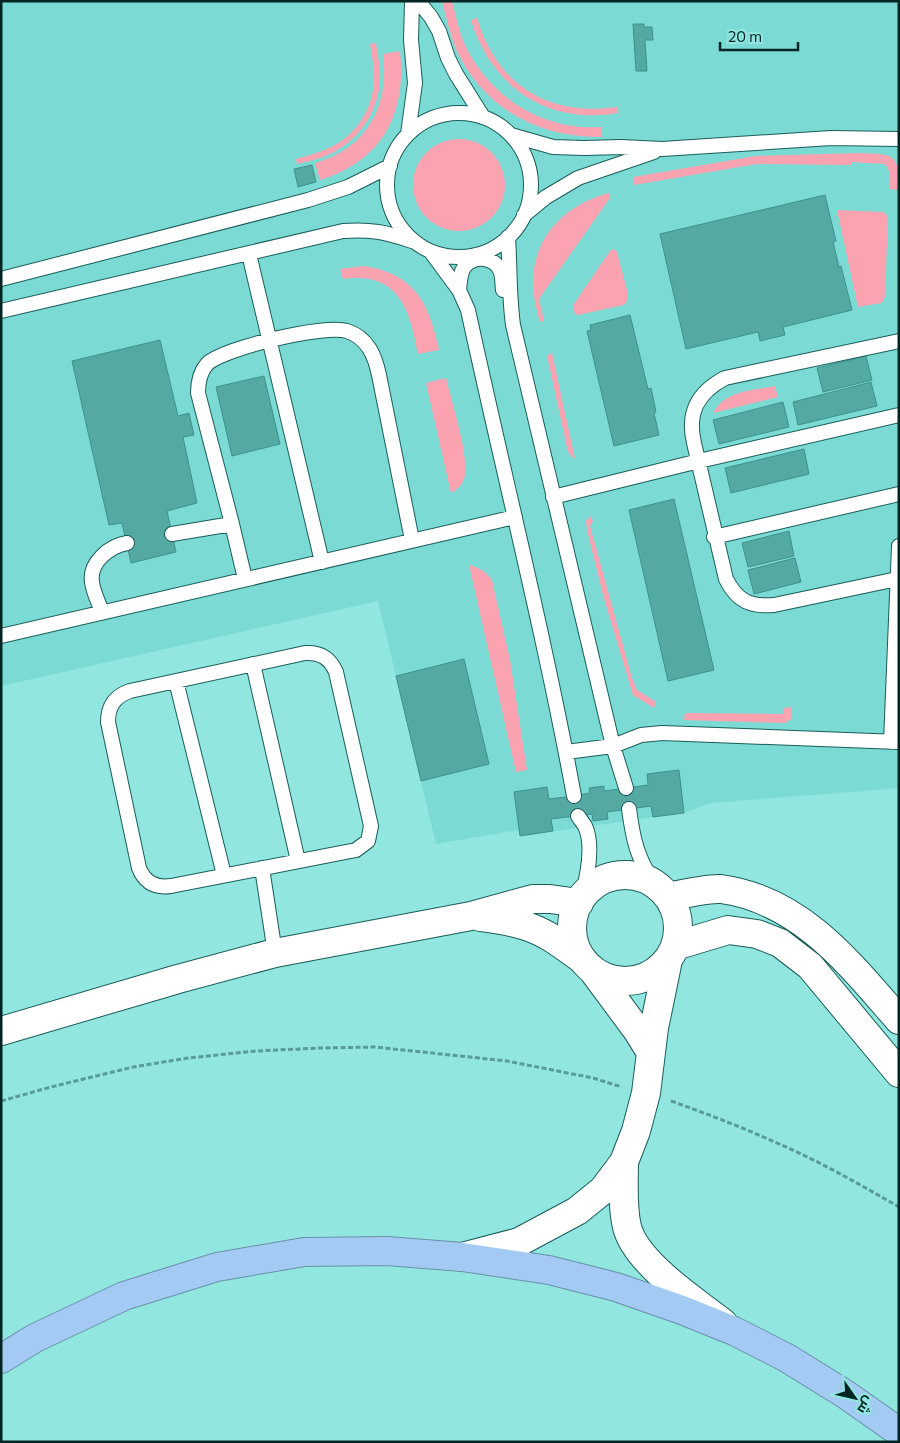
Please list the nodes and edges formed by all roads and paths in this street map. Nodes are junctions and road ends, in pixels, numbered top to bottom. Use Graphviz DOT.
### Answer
graph roads {
  1 [pos="412,1"];
  2 [pos="418,1"];
  3 [pos="483,117"];
  4 [pos="408,134"];
  5 [pos="511,135"];
  6 [pos="899,139"];
  7 [pos="662,149"];
  8 [pos="390,166"];
  9 [pos="524,215"];
  10 [pos="508,237"];
  11 [pos="416,243"];
  12 [pos="431,252"];
  13 [pos="250,254"];
  14 [pos="1,279"];
  15 [pos="459,290"];
  16 [pos="509,302"];
  17 [pos="1,311"];
  18 [pos="270,340"];
  19 [pos="899,341"];
  20 [pos="899,415"];
  21 [pos="699,461"];
  22 [pos="899,494"];
  23 [pos="553,497"];
  24 [pos="515,517"];
  25 [pos="232,524"];
  26 [pos="172,534"];
  27 [pos="714,537"];
  28 [pos="412,540"];
  29 [pos="126,543"];
  30 [pos="899,546"];
  31 [pos="322,562"];
  32 [pos="245,579"];
  33 [pos="897,579"];
  34 [pos="102,612"];
  35 [pos="1,636"];
  36 [pos="253,664"];
  37 [pos="176,681"];
  38 [pos="895,742"];
  39 [pos="613,746"];
  40 [pos="566,752"];
  41 [pos="626,788"];
  42 [pos="574,796"];
  43 [pos="629,809"];
  44 [pos="578,816"];
  45 [pos="298,862"];
  46 [pos="262,868"];
  47 [pos="224,876"];
  48 [pos="661,890"];
  49 [pos="580,900"];
  50 [pos="471,916"];
  51 [pos="275,953"];
  52 [pos="672,953"];
  53 [pos="588,966"];
  54 [pos="899,1020"];
  55 [pos="1,1032"];
  56 [pos="650,1051"];
  57 [pos="899,1074"];
  58 [pos="646,1093"];
  59 [pos="1,1101"];
  60 [pos="624,1162"];
  61 [pos="899,1207"];
  62 [pos="462,1257"];
  63 [pos="734,1331"];
  64 [pos="1,1359"];
  65 [pos="899,1432"];
  1 -- 4 [label="lane"];
  2 -- 3 [label="lane"];
  3 -- 4 [label="lane"];
  3 -- 5 [label="lane"];
  4 -- 8 [label="lane"];
  5 -- 7 [label="lane"];
  5 -- 9 [label="lane"];
  6 -- 7 [label="lane"];
  7 -- 9 [label="lane"];
  8 -- 11 [label="lane"];
  8 -- 14 [label="lane"];
  9 -- 10 [label="lane"];
  10 -- 12 [label="lane"];
  10 -- 16 [label="lane"];
  11 -- 12 [label="lane"];
  11 -- 13 [label="lane"];
  12 -- 15 [label="lane"];
  13 -- 17 [label="lane"];
  13 -- 18 [label="lane"];
  15 -- 16 [label="lane"];
  15 -- 24 [label="lane"];
  16 -- 23 [label="lane"];
  18 -- 25 [label="lane"];
  18 -- 28 [label="lane"];
  18 -- 31 [label="lane"];
  19 -- 21 [label="lane"];
  20 -- 21 [label="lane"];
  21 -- 23 [label="lane"];
  21 -- 27 [label="lane"];
  22 -- 27 [label="lane"];
  23 -- 39 [label="lane"];
  24 -- 28 [label="lane"];
  24 -- 40 [label="lane"];
  25 -- 26 [label="lane"];
  25 -- 32 [label="lane"];
  27 -- 33 [label="lane"];
  28 -- 31 [label="lane"];
  29 -- 34 [label="lane"];
  30 -- 33 [label="lane"];
  31 -- 32 [label="lane"];
  32 -- 34 [label="lane"];
  33 -- 38 [label="lane"];
  34 -- 35 [label="lane"];
  36 -- 37 [label="lane"];
  36 -- 45 [label="lane"];
  36 -- 45 [label="lane"];
  37 -- 47 [label="lane"];
  37 -- 47 [label="lane"];
  38 -- 39 [label="lane"];
  39 -- 40 [label="lane"];
  39 -- 41 [label="lane"];
  40 -- 42 [label="lane"];
  43 -- 48 [label="lane"];
  44 -- 49 [label="lane"];
  45 -- 46 [label="lane"];
  46 -- 47 [label="lane"];
  46 -- 51 [label="lane"];
  48 -- 49 [label="street"];
  48 -- 52 [label="street"];
  48 -- 54 [label="street"];
  49 -- 50 [label="street"];
  49 -- 53 [label="street"];
  50 -- 51 [label="street"];
  50 -- 53 [label="street"];
  51 -- 55 [label="street"];
  52 -- 53 [label="street"];
  52 -- 56 [label="street"];
  52 -- 57 [label="street"];
  53 -- 56 [label="street"];
  56 -- 58 [label="street"];
  58 -- 59 [label="path"];
  58 -- 60 [label="street"];
  58 -- 61 [label="path"];
  60 -- 62 [label="street"];
  60 -- 63 [label="street"];
  62 -- 63 [label="highway"];
  62 -- 64 [label="highway"];
  63 -- 65 [label="highway"];
}
